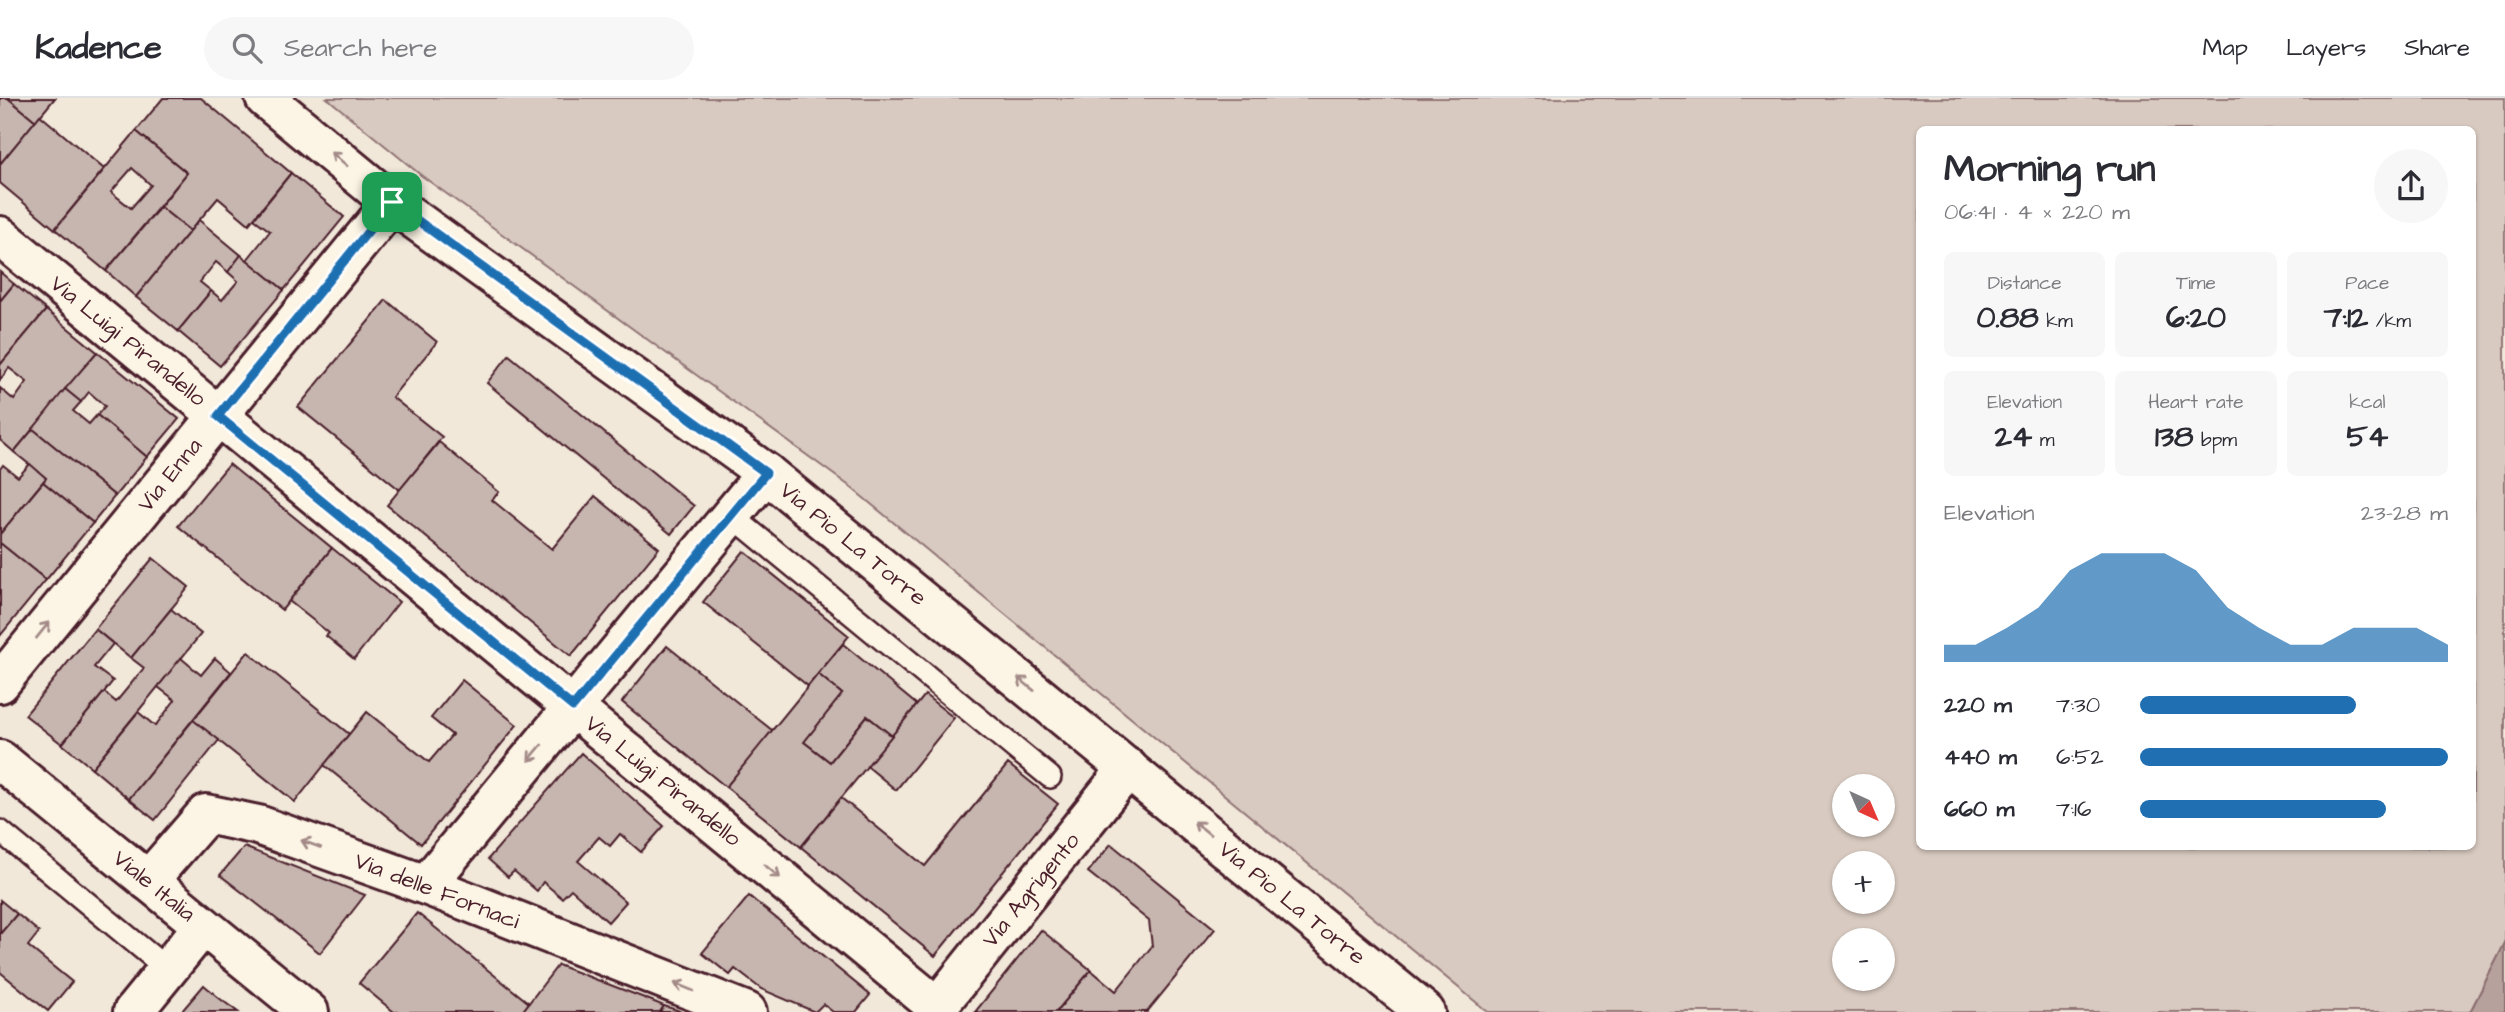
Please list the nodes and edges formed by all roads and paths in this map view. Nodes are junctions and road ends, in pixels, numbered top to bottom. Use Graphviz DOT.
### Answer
graph roads {
  1 [pos="265,98"];
  2 [pos="392,202"];
  3 [pos="0,236"];
  4 [pos="218,416"];
  5 [pos="766,473"];
  6 [pos="731,515"];
  7 [pos="0,683"];
  8 [pos="573,707"];
  9 [pos="0,760"];
  10 [pos="1128,768"];
  11 [pos="1050,777"];
  12 [pos="0,831"];
  13 [pos="148,881"];
  14 [pos="426,885"];
  15 [pos="203,926"];
  16 [pos="167,969"];
  17 [pos="935,1009"];
  18 [pos="133,1012"];
  19 [pos="309,1012"];
  20 [pos="747,1012"];
  21 [pos="1425,1012"];
  2 -- 1 [label="street, Via Pio La Torre, one-way"];
  2 -- 4 [label="street, Via Enna"];
  2 -- 5 [label="street, Via Pio La Torre"];
  3 -- 4 [label="street, Via Luigi Pirandello"];
  7 -- 4 [label="street, Via Enna, one-way"];
  4 -- 8 [label="street, Via Luigi Pirandello"];
  5 -- 6 [label="street"];
  10 -- 5 [label="street, Via Pio La Torre, one-way"];
  6 -- 8 [label="street"];
  6 -- 11 [label="lane"];
  8 -- 14 [label="street, one-way"];
  8 -- 17 [label="street, Via Luigi Pirandello, one-way"];
  9 -- 13 [label="street, Viale Italia"];
  10 -- 17 [label="street, Via Agrigento"];
  21 -- 10 [label="street, Via Pio La Torre, one-way"];
  12 -- 16 [label="lane"];
  14 -- 13 [label="street, Via delle Fornaci, one-way"];
  13 -- 15 [label="street, Viale Italia"];
  20 -- 14 [label="street, Via delle Fornaci, one-way"];
  15 -- 16 [label="street"];
  15 -- 19 [label="street, Viale Italia"];
  16 -- 18 [label="street"];
}
